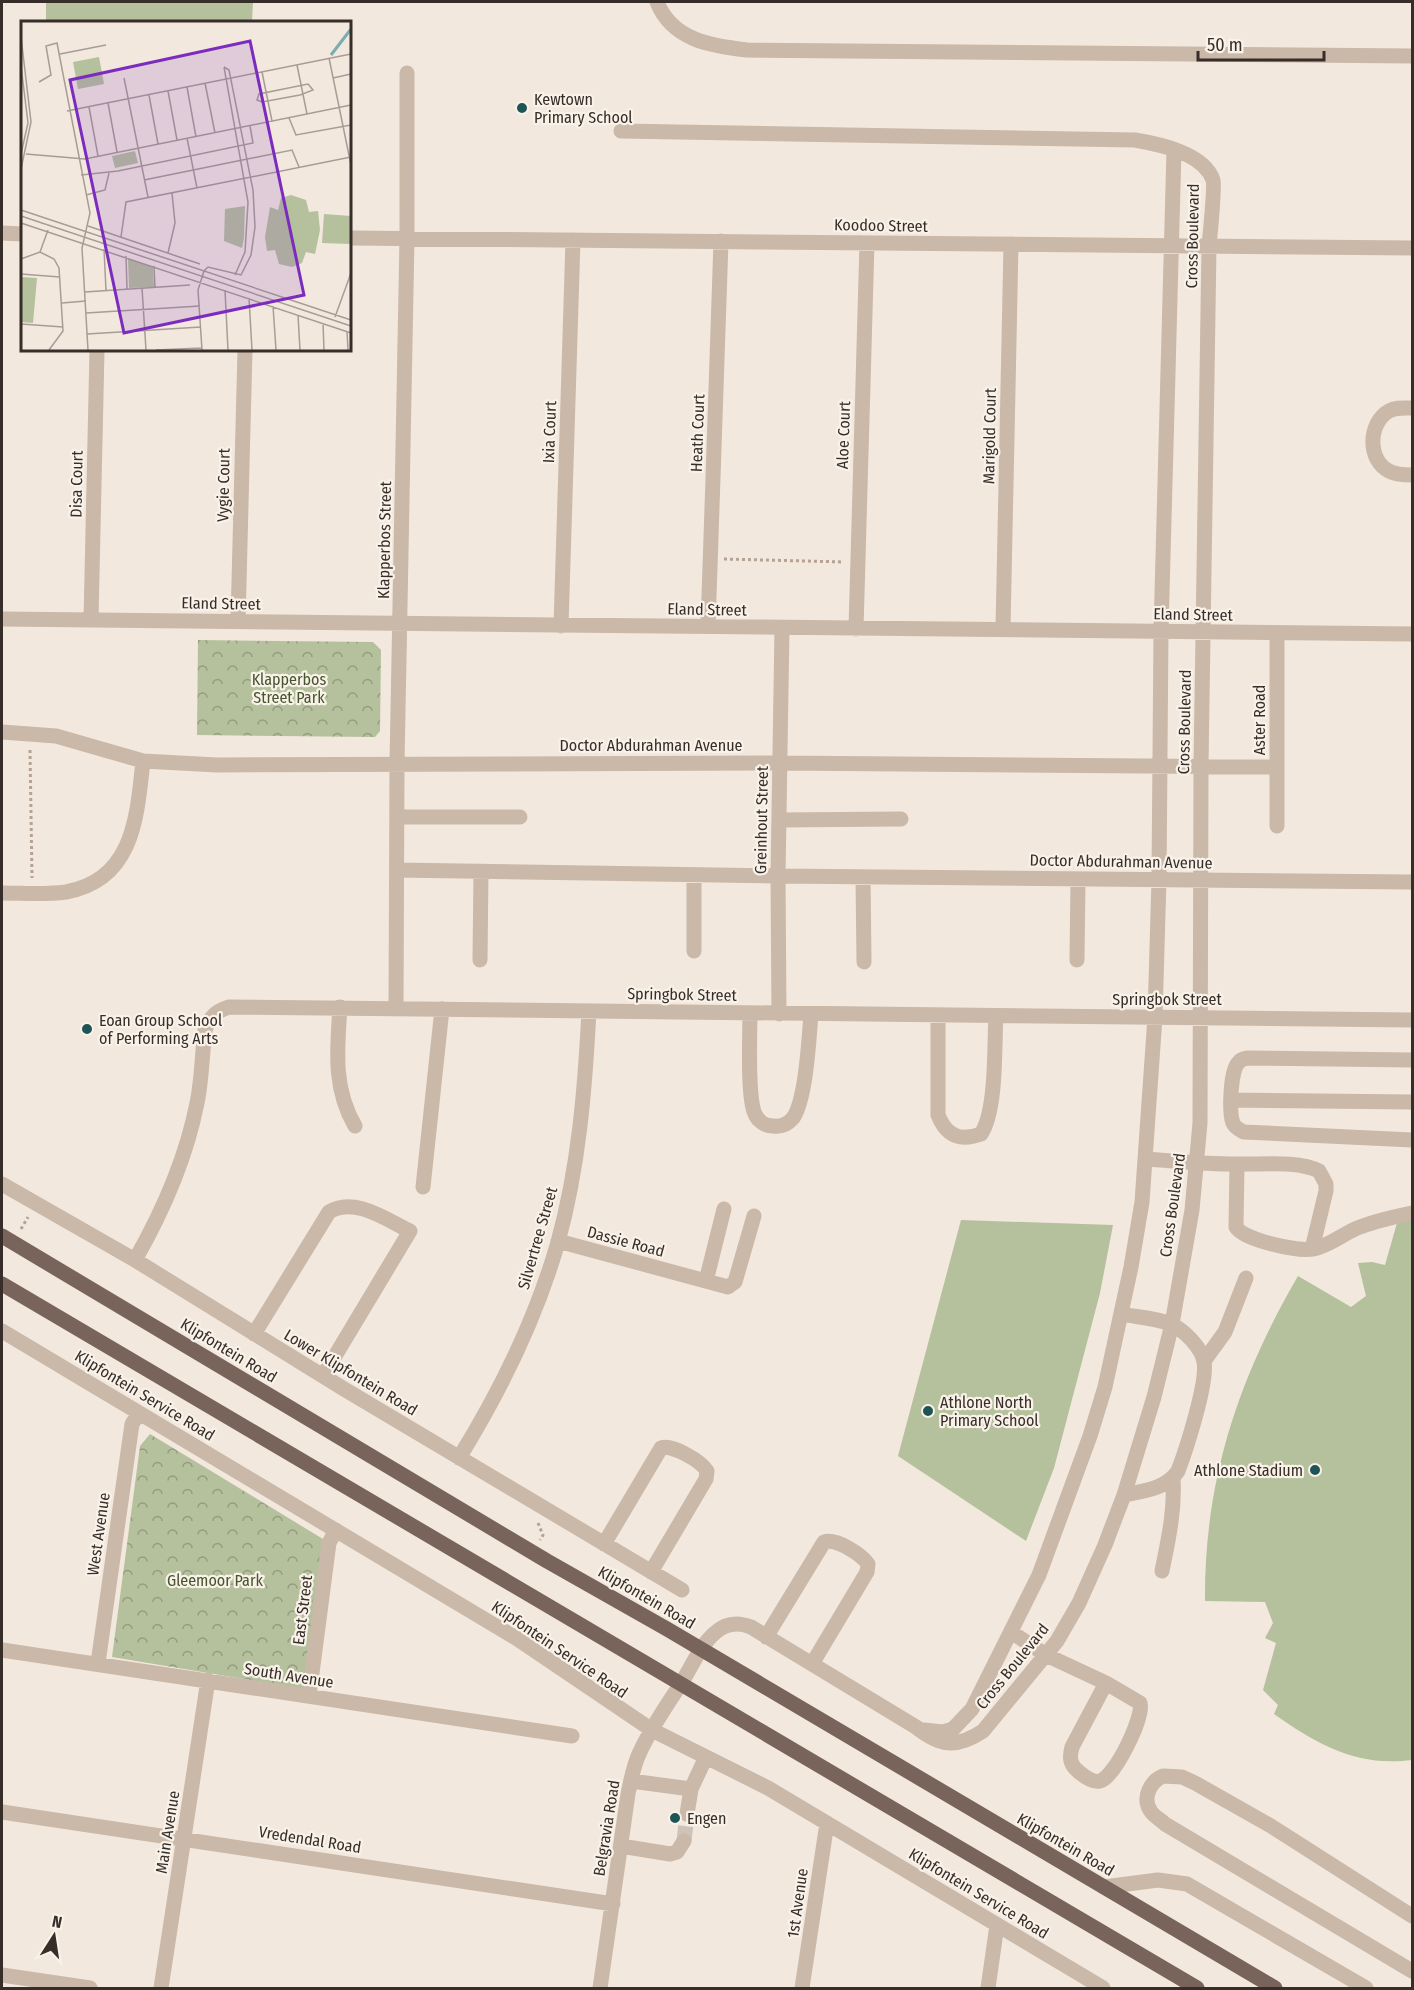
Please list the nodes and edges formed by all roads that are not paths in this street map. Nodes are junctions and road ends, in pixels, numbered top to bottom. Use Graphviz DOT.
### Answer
graph roads {
  1 [pos="657,2"];
  2 [pos="1413,56"];
  3 [pos="407,73"];
  4 [pos="621,131"];
  5 [pos="1174,150"];
  6 [pos="2,233"];
  7 [pos="21,234"];
  8 [pos="351,238"];
  9 [pos="407,238"];
  10 [pos="573,240"];
  11 [pos="721,241"];
  12 [pos="867,243"];
  13 [pos="1011,244"];
  14 [pos="1172,246"];
  15 [pos="1209,246"];
  16 [pos="1413,248"];
  17 [pos="97,351"];
  18 [pos="245,351"];
  19 [pos="1413,408"];
  20 [pos="1413,475"];
  21 [pos="2,619"];
  22 [pos="91,620"];
  23 [pos="238,621"];
  24 [pos="400,623"];
  25 [pos="561,626"];
  26 [pos="708,626"];
  27 [pos="782,628"];
  28 [pos="856,628"];
  29 [pos="1003,629"];
  30 [pos="1161,631"];
  31 [pos="1204,632"];
  32 [pos="1276,633"];
  33 [pos="1413,634"];
  34 [pos="2,732"];
  35 [pos="142,761"];
  36 [pos="397,763"];
  37 [pos="780,763"];
  38 [pos="1160,765"];
  39 [pos="1201,766"];
  40 [pos="1277,767"];
  41 [pos="397,817"];
  42 [pos="520,818"];
  43 [pos="901,819"];
  44 [pos="779,820"];
  45 [pos="1277,826"];
  46 [pos="397,870"];
  47 [pos="481,872"];
  48 [pos="694,875"];
  49 [pos="778,876"];
  50 [pos="863,877"];
  51 [pos="1078,879"];
  52 [pos="1159,879"];
  53 [pos="1201,880"];
  54 [pos="1413,882"];
  55 [pos="2,893"];
  56 [pos="694,951"];
  57 [pos="480,960"];
  58 [pos="1077,960"];
  59 [pos="864,962"];
  60 [pos="340,1007"];
  61 [pos="396,1008"];
  62 [pos="442,1009"];
  63 [pos="589,1011"];
  64 [pos="750,1013"];
  65 [pos="779,1014"];
  66 [pos="811,1014"];
  67 [pos="938,1015"];
  68 [pos="996,1016"];
  69 [pos="1155,1017"];
  70 [pos="1200,1017"];
  71 [pos="1413,1020"];
  72 [pos="1413,1060"];
  73 [pos="1232,1100"];
  74 [pos="1413,1102"];
  75 [pos="355,1126"];
  76 [pos="1413,1140"];
  77 [pos="1146,1159"];
  78 [pos="1197,1162"];
  79 [pos="1237,1164"];
  80 [pos="2,1184"];
  81 [pos="423,1186"];
  82 [pos="724,1209"];
  83 [pos="1413,1213"];
  84 [pos="754,1216"];
  85 [pos="2,1236"];
  86 [pos="558,1241"];
  87 [pos="1312,1249"];
  88 [pos="135,1260"];
  89 [pos="1246,1278"];
  90 [pos="706,1281"];
  91 [pos="2,1284"];
  92 [pos="1121,1314"];
  93 [pos="1172,1324"];
  94 [pos="2,1331"];
  95 [pos="254,1334"];
  96 [pos="1204,1361"];
  97 [pos="323,1376"];
  98 [pos="139,1413"];
  99 [pos="459,1458"];
  100 [pos="1173,1479"];
  101 [pos="1124,1495"];
  102 [pos="336,1530"];
  103 [pos="604,1544"];
  104 [pos="1161,1571"];
  105 [pos="651,1572"];
  106 [pos="682,1590"];
  107 [pos="1011,1632"];
  108 [pos="766,1637"];
  109 [pos="2,1650"];
  110 [pos="702,1650"];
  111 [pos="1046,1654"];
  112 [pos="98,1663"];
  113 [pos="812,1664"];
  114 [pos="208,1680"];
  115 [pos="1106,1683"];
  116 [pos="681,1684"];
  117 [pos="309,1696"];
  118 [pos="916,1727"];
  119 [pos="652,1730"];
  120 [pos="572,1736"];
  121 [pos="706,1757"];
  122 [pos="631,1781"];
  123 [pos="691,1789"];
  124 [pos="2,1812"];
  125 [pos="687,1814"];
  126 [pos="827,1823"];
  127 [pos="184,1838"];
  128 [pos="684,1841"];
  129 [pos="621,1846"];
  130 [pos="1104,1887"];
  131 [pos="613,1904"];
  132 [pos="1413,1916"];
  133 [pos="997,1925"];
  134 [pos="1413,1971"];
  135 [pos="2,1975"];
  136 [pos="90,1989"];
  137 [pos="161,1989"];
  138 [pos="600,1989"];
  139 [pos="802,1989"];
  140 [pos="987,1989"];
  141 [pos="1103,1989"];
  142 [pos="1197,1989"];
  143 [pos="1275,1989"];
  144 [pos="1366,1989"];
  1 -- 2 [label="street"];
  3 -- 9 [label="street, Klapperbos Street"];
  4 -- 5 [label="street"];
  5 -- 14 [label="street, Cross Boulevard"];
  5 -- 15 [label="street, Cross Boulevard"];
  6 -- 7 [label="street"];
  8 -- 9 [label="street, Koodoo Street"];
  9 -- 10 [label="street, Koodoo Street"];
  9 -- 24 [label="street, Klapperbos Street"];
  10 -- 11 [label="street, Koodoo Street"];
  10 -- 25 [label="street, Ixia Court"];
  11 -- 12 [label="street, Koodoo Street"];
  11 -- 26 [label="street, Heath Court"];
  12 -- 13 [label="street, Koodoo Street"];
  12 -- 28 [label="street, Aloe Court"];
  13 -- 14 [label="street, Koodoo Street"];
  13 -- 29 [label="street, Marigold Court"];
  14 -- 15 [label="street, Koodoo Street"];
  14 -- 30 [label="street, Cross Boulevard"];
  15 -- 16 [label="street, Koodoo Street"];
  15 -- 31 [label="street, Cross Boulevard"];
  17 -- 22 [label="street, Disa Court"];
  18 -- 23 [label="street, Vygie Court"];
  19 -- 20 [label="street"];
  21 -- 22 [label="street, Eland Street"];
  22 -- 23 [label="street, Eland Street"];
  23 -- 24 [label="street, Eland Street"];
  24 -- 25 [label="street, Eland Street"];
  24 -- 36 [label="street, Klapperbos Street"];
  25 -- 26 [label="street, Eland Street"];
  26 -- 27 [label="street, Eland Street"];
  27 -- 28 [label="street, Eland Street"];
  27 -- 37 [label="street, Greinhout Street"];
  28 -- 29 [label="street, Eland Street"];
  29 -- 30 [label="street, Eland Street"];
  30 -- 31 [label="street, Eland Street"];
  30 -- 38 [label="street, Cross Boulevard"];
  31 -- 32 [label="street, Eland Street"];
  31 -- 39 [label="street, Cross Boulevard"];
  32 -- 33 [label="street, Eland Street"];
  32 -- 40 [label="street, Aster Road"];
  34 -- 35 [label="street, Doctor Abdurahman Avenue"];
  35 -- 36 [label="street, Doctor Abdurahman Avenue"];
  35 -- 55 [label="street"];
  36 -- 37 [label="street, Doctor Abdurahman Avenue"];
  36 -- 41 [label="street, Klapperbos Street"];
  37 -- 38 [label="street, Doctor Abdurahman Avenue"];
  37 -- 44 [label="street, Greinhout Street"];
  38 -- 39 [label="street, Aster Road"];
  38 -- 52 [label="street, Cross Boulevard"];
  39 -- 40 [label="street, Aster Road"];
  39 -- 53 [label="street, Cross Boulevard"];
  40 -- 45 [label="street"];
  41 -- 42 [label="street"];
  41 -- 46 [label="street, Klapperbos Street"];
  43 -- 44 [label="street"];
  44 -- 49 [label="street, Greinhout Street"];
  46 -- 47 [label="street, Doctor Abdurahman Avenue"];
  46 -- 61 [label="street, Klapperbos Street"];
  47 -- 48 [label="street, Doctor Abdurahman Avenue"];
  47 -- 57 [label="street"];
  48 -- 49 [label="street, Doctor Abdurahman Avenue"];
  48 -- 56 [label="street"];
  49 -- 50 [label="street, Doctor Abdurahman Avenue"];
  49 -- 65 [label="street, Greinhout Street"];
  50 -- 51 [label="street, Doctor Abdurahman Avenue"];
  50 -- 59 [label="street"];
  51 -- 52 [label="street, Doctor Abdurahman Avenue"];
  51 -- 58 [label="street"];
  52 -- 53 [label="street, Doctor Abdurahman Avenue"];
  52 -- 69 [label="street, Cross Boulevard"];
  53 -- 54 [label="street, Doctor Abdurahman Avenue"];
  53 -- 70 [label="street, Cross Boulevard"];
  60 -- 61 [label="street, Springbok Street"];
  60 -- 75 [label="street"];
  60 -- 88 [label="street, Springbok Street"];
  61 -- 62 [label="street, Springbok Street"];
  62 -- 63 [label="street, Springbok Street"];
  62 -- 81 [label="street"];
  63 -- 64 [label="street, Springbok Street"];
  63 -- 86 [label="street, Silvertree Street"];
  64 -- 65 [label="street, Springbok Street"];
  64 -- 66 [label="street"];
  65 -- 66 [label="street, Springbok Street"];
  66 -- 67 [label="street, Springbok Street"];
  67 -- 68 [label="street, Springbok Street"];
  67 -- 68 [label="street"];
  68 -- 69 [label="street, Springbok Street"];
  69 -- 70 [label="street, Springbok Street"];
  69 -- 77 [label="street, Cross Boulevard"];
  70 -- 71 [label="street, Springbok Street"];
  70 -- 78 [label="street, Cross Boulevard"];
  72 -- 73 [label="street"];
  73 -- 74 [label="street"];
  73 -- 76 [label="street"];
  77 -- 78 [label="street"];
  77 -- 92 [label="street, Cross Boulevard"];
  78 -- 79 [label="street"];
  78 -- 93 [label="street, Cross Boulevard"];
  79 -- 87 [label="street"];
  79 -- 87 [label="street"];
  80 -- 88 [label="street, Lower Klipfontein Road"];
  82 -- 90 [label="street"];
  83 -- 87 [label="street"];
  84 -- 90 [label="street, Dassie Road"];
  85 -- 110 [label="main road, Klipfontein Road"];
  86 -- 90 [label="street, Dassie Road"];
  86 -- 99 [label="street, Silvertree Street"];
  88 -- 95 [label="street, Lower Klipfontein Road"];
  89 -- 96 [label="street"];
  91 -- 116 [label="main road"];
  92 -- 93 [label="street"];
  92 -- 107 [label="street, Cross Boulevard"];
  93 -- 96 [label="street"];
  93 -- 101 [label="street, Cross Boulevard"];
  94 -- 98 [label="street, Klipfontein Service Road"];
  95 -- 97 [label="street, Lower Klipfontein Road"];
  95 -- 97 [label="street"];
  96 -- 100 [label="street"];
  97 -- 99 [label="street, Lower Klipfontein Road"];
  98 -- 102 [label="street, Klipfontein Service Road"];
  98 -- 112 [label="street, West Avenue"];
  99 -- 103 [label="street, Lower Klipfontein Road"];
  100 -- 101 [label="street"];
  100 -- 104 [label="street"];
  101 -- 111 [label="street, Cross Boulevard"];
  102 -- 117 [label="street, East Street"];
  102 -- 119 [label="street, Klipfontein Service Road"];
  103 -- 105 [label="street, Lower Klipfontein Road"];
  103 -- 105 [label="street"];
  105 -- 106 [label="street, Lower Klipfontein Road"];
  107 -- 111 [label="street"];
  107 -- 118 [label="street, Cross Boulevard"];
  108 -- 110 [label="street, Cross Boulevard"];
  108 -- 113 [label="street, Cross Boulevard"];
  108 -- 113 [label="street"];
  109 -- 112 [label="street, South Avenue"];
  110 -- 116 [label="street, Belgravia Road"];
  110 -- 130 [label="main road, Klipfontein Road"];
  111 -- 115 [label="street"];
  111 -- 118 [label="street, Cross Boulevard"];
  112 -- 114 [label="street, South Avenue"];
  113 -- 118 [label="street, Cross Boulevard"];
  114 -- 117 [label="street, South Avenue"];
  114 -- 127 [label="street, Main Avenue"];
  115 -- 115 [label="street"];
  116 -- 119 [label="street, Belgravia Road"];
  116 -- 142 [label="main road"];
  117 -- 120 [label="street, South Avenue"];
  119 -- 121 [label="street, Klipfontein Service Road"];
  119 -- 122 [label="street, Belgravia Road"];
  121 -- 123 [label="street"];
  121 -- 126 [label="street, Klipfontein Service Road"];
  122 -- 123 [label="street"];
  122 -- 129 [label="street, Belgravia Road"];
  123 -- 125 [label="street"];
  124 -- 127 [label="street, Vredendal Road"];
  126 -- 133 [label="street, Klipfontein Service Road"];
  126 -- 139 [label="street, 1st Avenue"];
  127 -- 131 [label="street, Vredendal Road"];
  127 -- 137 [label="street, Main Avenue"];
  128 -- 129 [label="street"];
  129 -- 131 [label="street, Belgravia Road"];
  130 -- 143 [label="main road, Klipfontein Road"];
  130 -- 144 [label="street"];
  131 -- 138 [label="street, Belgravia Road"];
  132 -- 134 [label="street"];
  133 -- 140 [label="street"];
  133 -- 141 [label="street, Klipfontein Service Road"];
  135 -- 136 [label="street"];
}
